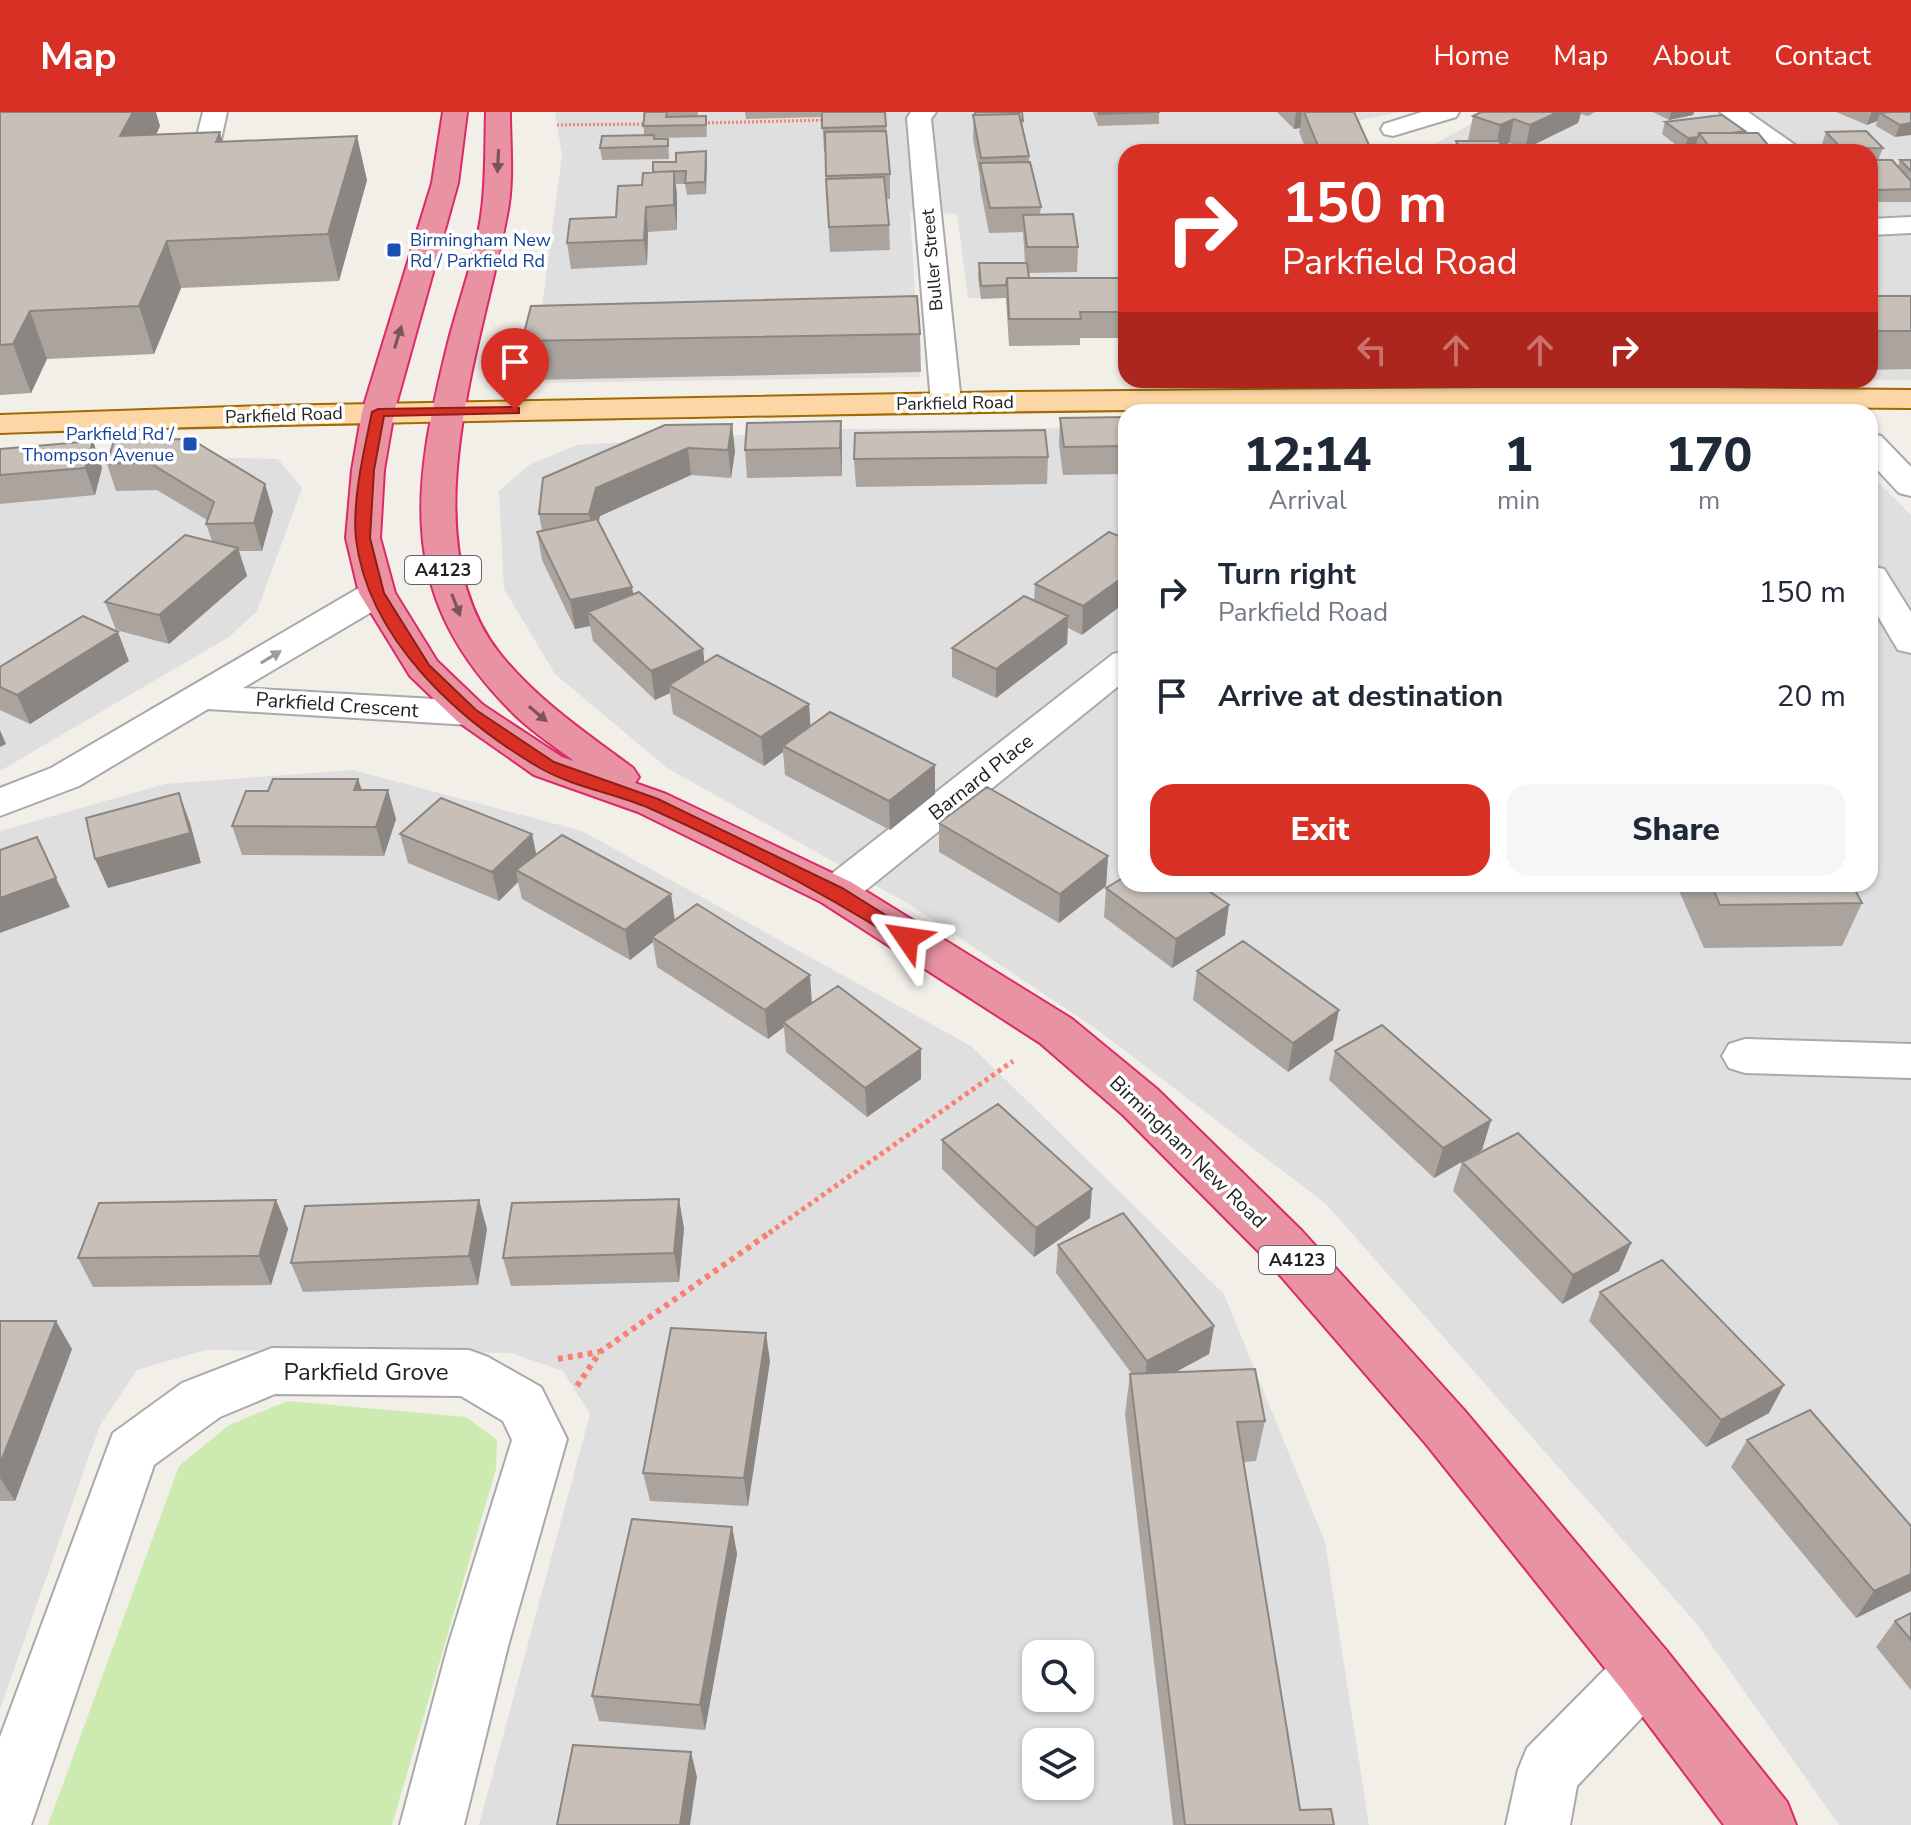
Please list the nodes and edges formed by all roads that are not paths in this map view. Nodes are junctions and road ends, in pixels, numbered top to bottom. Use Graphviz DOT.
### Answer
graph roads {
  1 [pos="215,112"];
  2 [pos="455,112"];
  3 [pos="498,112"];
  4 [pos="1373,112"];
  5 [pos="1447,112"];
  6 [pos="1732,112"];
  7 [pos="921,115"];
  8 [pos="1393,129"];
  9 [pos="1400,144"];
  10 [pos="1780,144"];
  11 [pos="203,163"];
  12 [pos="493,224"];
  13 [pos="1911,225"];
  14 [pos="1878,227"];
  15 [pos="431,228"];
  16 [pos="1513,389"];
  17 [pos="1911,399"];
  18 [pos="946,402"];
  19 [pos="1814,404"];
  20 [pos="1847,404"];
  21 [pos="453,411"];
  22 [pos="378,412"];
  23 [pos="0,424"];
  24 [pos="1878,451"];
  25 [pos="1911,486"];
  26 [pos="1878,587"];
  27 [pos="377,593"];
  28 [pos="1897,623"];
  29 [pos="1118,668"];
  30 [pos="204,697"];
  31 [pos="470,713"];
  32 [pos="0,803"];
  33 [pos="652,803"];
  34 [pos="836,892"];
  35 [pos="1745,1056"];
  36 [pos="1911,1061"];
  37 [pos="1645,1671"];
  38 [pos="0,1824"];
  39 [pos="432,1825"];
  40 [pos="1538,1825"];
  41 [pos="1764,1825"];
  1 -- 11 [label="street"];
  2 -- 15 [label="highway, Birmingham New Road / A4123"];
  3 -- 12 [label="highway, Birmingham New Road / A4123, one-way"];
  4 -- 8 [label="street"];
  5 -- 8 [label="street"];
  6 -- 10 [label="street"];
  7 -- 18 [label="street, Buller Street"];
  8 -- 9 [label="street"];
  12 -- 15 [label="highway"];
  12 -- 21 [label="highway, Birmingham New Road / A4123"];
  13 -- 14 [label="street"];
  22 -- 15 [label="highway, Birmingham New Road / A4123, one-way"];
  16 -- 18 [label="main road, Parkfield Road"];
  16 -- 19 [label="main road, Parkfield Road"];
  17 -- 20 [label="main road, Parkfield Road"];
  18 -- 21 [label="main road, Parkfield Road"];
  21 -- 22 [label="main road, Parkfield Road"];
  21 -- 33 [label="highway, Birmingham New Road / A4123, one-way"];
  22 -- 23 [label="main road, Parkfield Road"];
  22 -- 27 [label="highway, Birmingham New Road / A4123"];
  24 -- 25 [label="street"];
  26 -- 28 [label="street"];
  30 -- 27 [label="street, Parkfield Crescent, one-way"];
  27 -- 31 [label="highway, Birmingham New Road / A4123"];
  29 -- 34 [label="street, Barnard Place"];
  30 -- 31 [label="street, Parkfield Crescent"];
  30 -- 32 [label="street, Parkfield Crescent"];
  31 -- 33 [label="highway, Birmingham New Road / A4123"];
  33 -- 34 [label="highway, Birmingham New Road / A4123"];
  34 -- 37 [label="highway, Birmingham New Road / A4123"];
  35 -- 36 [label="street"];
  37 -- 40 [label="street"];
  37 -- 41 [label="highway, A4123"];
  38 -- 39 [label="street, Parkfield Grove"];
}
